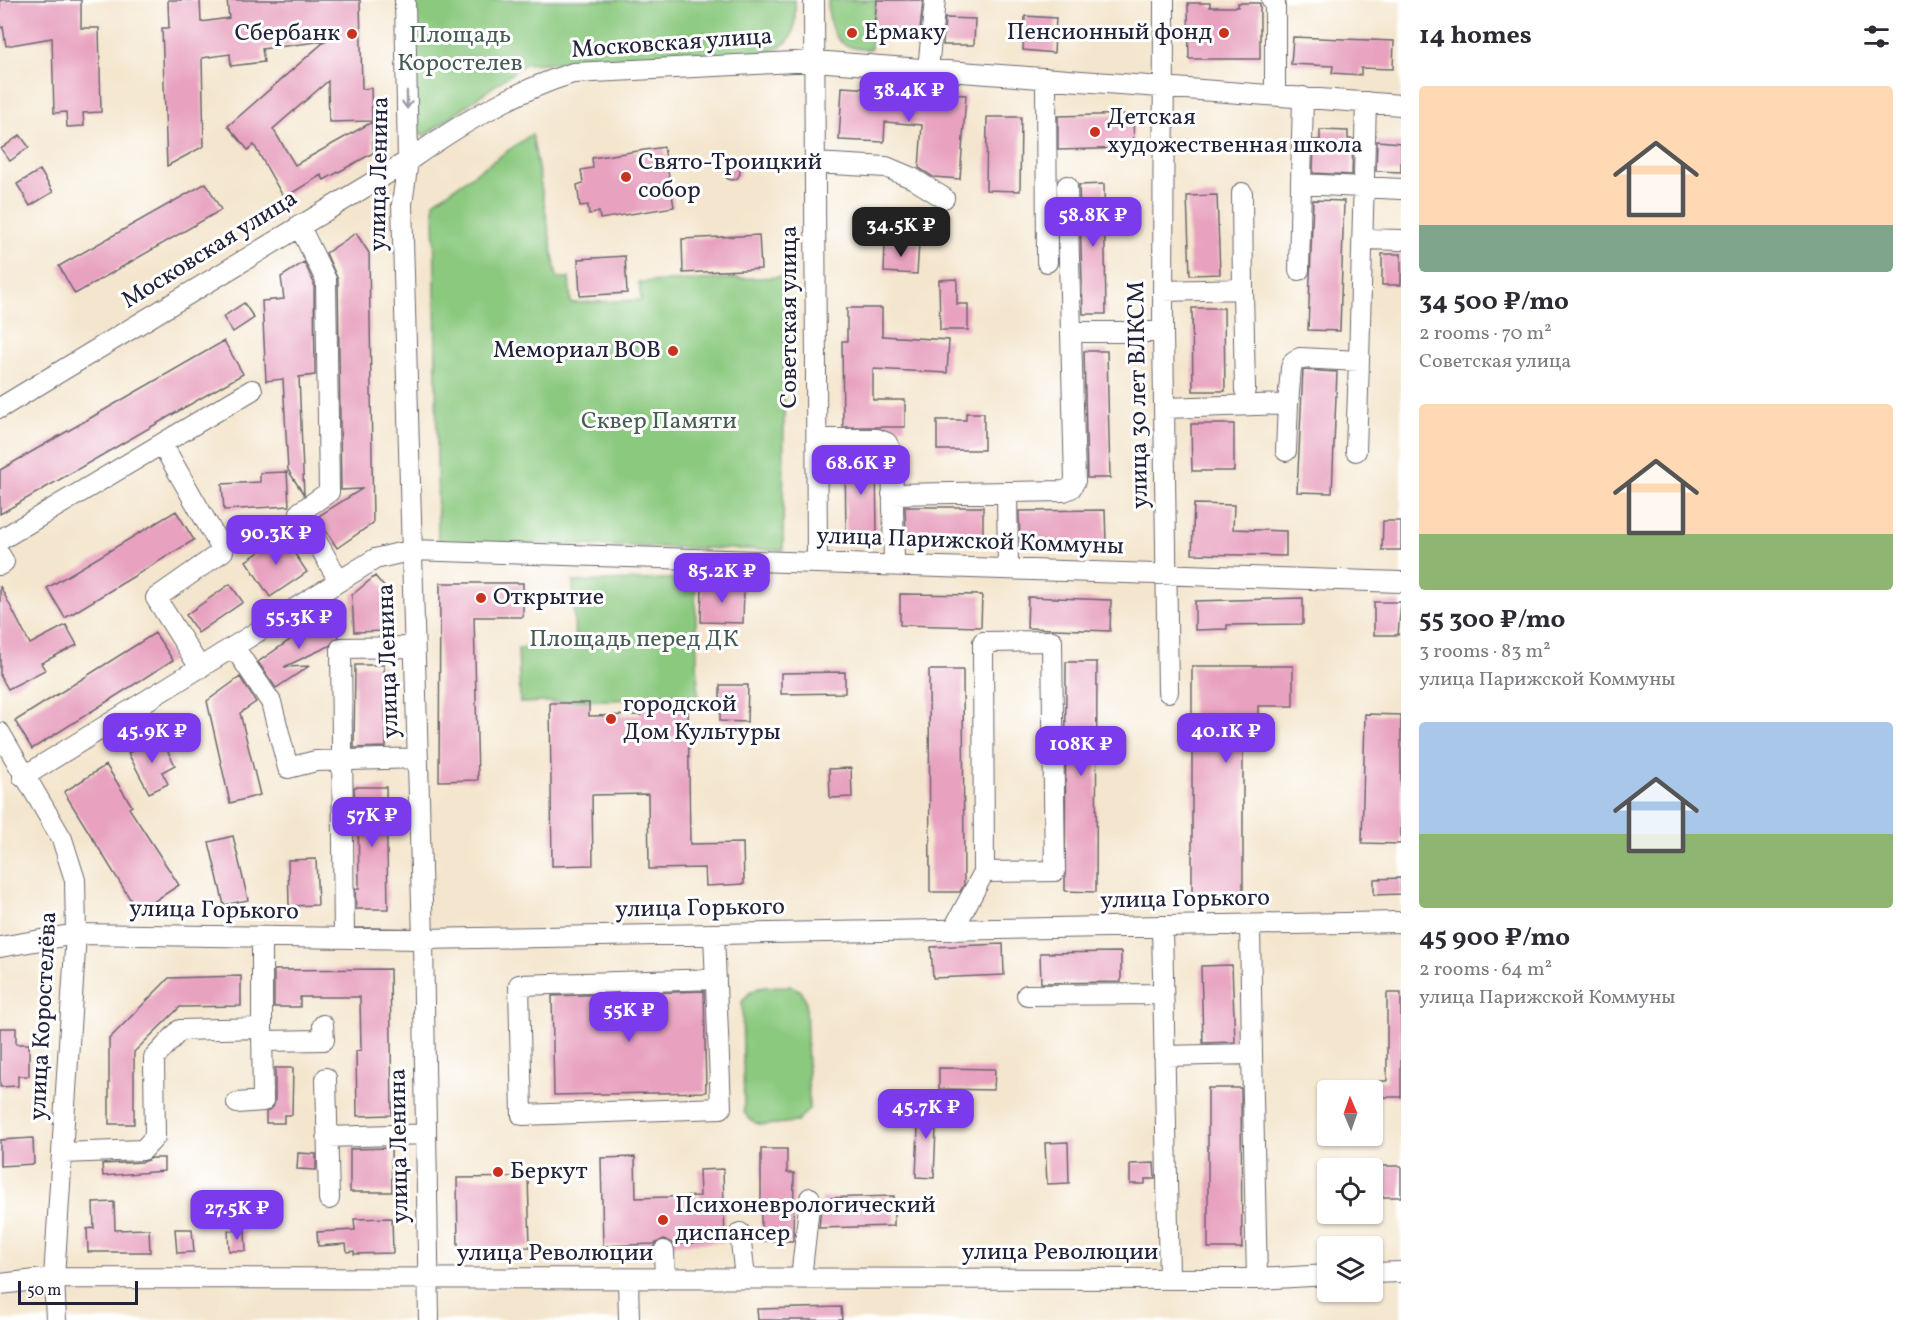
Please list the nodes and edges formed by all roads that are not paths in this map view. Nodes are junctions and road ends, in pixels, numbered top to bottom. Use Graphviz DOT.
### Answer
graph roads {
  1 [pos="405,0"];
  2 [pos="814,0"];
  3 [pos="935,0"];
  4 [pos="1164,0"];
  5 [pos="1272,0"];
  6 [pos="814,62"];
  7 [pos="928,69"];
  8 [pos="1046,78"];
  9 [pos="1163,87"];
  10 [pos="1275,95"];
  11 [pos="1303,97"];
  12 [pos="1366,102"];
  13 [pos="1401,105"];
  14 [pos="408,160"];
  15 [pos="815,163"];
  16 [pos="1301,184"];
  17 [pos="1067,186"];
  18 [pos="1365,187"];
  19 [pos="1401,189"];
  20 [pos="1242,193"];
  21 [pos="944,198"];
  22 [pos="299,225"];
  23 [pos="1363,240"];
  24 [pos="1401,240"];
  25 [pos="1047,262"];
  26 [pos="1299,270"];
  27 [pos="1243,290"];
  28 [pos="1163,291"];
  29 [pos="1071,332"];
  30 [pos="1163,332"];
  31 [pos="1359,362"];
  32 [pos="252,390"];
  33 [pos="1245,390"];
  34 [pos="1288,404"];
  35 [pos="0,408"];
  36 [pos="1164,408"];
  37 [pos="816,440"];
  38 [pos="162,444"];
  39 [pos="1286,451"];
  40 [pos="1356,451"];
  41 [pos="1007,492"];
  42 [pos="892,494"];
  43 [pos="0,540"];
  44 [pos="411,550"];
  45 [pos="0,555"];
  46 [pos="817,562"];
  47 [pos="894,564"];
  48 [pos="0,565"];
  49 [pos="1008,568"];
  50 [pos="1168,574"];
  51 [pos="339,581"];
  52 [pos="1401,582"];
  53 [pos="234,647"];
  54 [pos="414,647"];
  55 [pos="200,668"];
  56 [pos="1168,692"];
  57 [pos="0,733"];
  58 [pos="418,758"];
  59 [pos="343,760"];
  60 [pos="23,777"];
  61 [pos="984,872"];
  62 [pos="1401,922"];
  63 [pos="1250,925"];
  64 [pos="1162,926"];
  65 [pos="953,930"];
  66 [pos="76,934"];
  67 [pos="714,934"];
  68 [pos="262,937"];
  69 [pos="344,938"];
  70 [pos="423,939"];
  71 [pos="0,947"];
  72 [pos="716,979"];
  73 [pos="1163,993"];
  74 [pos="1027,995"];
  75 [pos="323,1025"];
  76 [pos="262,1035"];
  77 [pos="1252,1054"];
  78 [pos="1164,1056"];
  79 [pos="326,1078"];
  80 [pos="237,1103"];
  81 [pos="425,1134"];
  82 [pos="328,1137"];
  83 [pos="62,1153"];
  84 [pos="810,1198"];
  85 [pos="329,1199"];
  86 [pos="740,1233"];
  87 [pos="664,1251"];
  88 [pos="1401,1272"];
  89 [pos="1383,1273"];
  90 [pos="1317,1276"];
  91 [pos="54,1278"];
  92 [pos="745,1278"];
  93 [pos="801,1278"];
  94 [pos="1169,1278"];
  95 [pos="628,1279"];
  96 [pos="665,1279"];
  97 [pos="1257,1279"];
  98 [pos="427,1280"];
  99 [pos="0,1284"];
  100 [pos="56,1320"];
  101 [pos="429,1320"];
  102 [pos="629,1320"];
  1 -- 14 [label="street, улица Ленина, one-way"];
  2 -- 6 [label="street, Советская улица"];
  3 -- 7 [label="street"];
  4 -- 9 [label="street, улица 30 лет ВЛКСМ"];
  5 -- 10 [label="street"];
  6 -- 7 [label="street, Московская улица"];
  6 -- 14 [label="street, Московская улица"];
  6 -- 15 [label="street, Советская улица"];
  7 -- 8 [label="street, Московская улица"];
  8 -- 9 [label="street, Московская улица"];
  8 -- 25 [label="street"];
  9 -- 10 [label="street, Московская улица"];
  9 -- 28 [label="street, улица 30 лет ВЛКСМ"];
  10 -- 11 [label="street, Московская улица"];
  11 -- 12 [label="street, Московская улица"];
  11 -- 16 [label="street"];
  12 -- 13 [label="street, Московская улица"];
  12 -- 18 [label="street"];
  14 -- 22 [label="street, Московская улица"];
  14 -- 44 [label="street, улица Ленина"];
  15 -- 21 [label="street"];
  15 -- 37 [label="street, Советская улица"];
  16 -- 18 [label="street"];
  16 -- 26 [label="street"];
  17 -- 29 [label="street"];
  18 -- 19 [label="street"];
  18 -- 23 [label="street"];
  20 -- 27 [label="street"];
  22 -- 35 [label="street, Московская улица"];
  22 -- 51 [label="street"];
  23 -- 24 [label="street"];
  23 -- 31 [label="street"];
  27 -- 28 [label="street"];
  27 -- 33 [label="street"];
  28 -- 30 [label="street, улица 30 лет ВЛКСМ"];
  29 -- 30 [label="street"];
  29 -- 41 [label="street"];
  30 -- 36 [label="street, улица 30 лет ВЛКСМ"];
  31 -- 34 [label="street"];
  31 -- 40 [label="street"];
  32 -- 38 [label="street"];
  34 -- 36 [label="street"];
  34 -- 39 [label="street"];
  36 -- 50 [label="street, улица 30 лет ВЛКСМ"];
  37 -- 42 [label="street"];
  37 -- 46 [label="street, Советская улица"];
  38 -- 43 [label="street"];
  38 -- 55 [label="street"];
  41 -- 42 [label="street"];
  41 -- 49 [label="street"];
  42 -- 47 [label="street"];
  44 -- 46 [label="street, улица Парижской Коммуны"];
  44 -- 51 [label="street, улица Парижской Коммуны"];
  44 -- 54 [label="street, улица Ленина"];
  45 -- 48 [label="street"];
  46 -- 47 [label="street, улица Парижской Коммуны"];
  47 -- 49 [label="street, улица Парижской Коммуны"];
  49 -- 50 [label="street, улица Парижской Коммуны"];
  50 -- 52 [label="street, улица Парижской Коммуны"];
  50 -- 56 [label="street, улица 30 лет ВЛКСМ"];
  51 -- 53 [label="street, улица Парижской Коммуны"];
  53 -- 55 [label="street, улица Парижской Коммуны"];
  53 -- 59 [label="street"];
  54 -- 58 [label="street, улица Ленина"];
  54 -- 59 [label="street"];
  55 -- 60 [label="street, улица Парижской Коммуны"];
  57 -- 60 [label="street, улица Коростелёва"];
  58 -- 59 [label="street"];
  58 -- 70 [label="street, улица Ленина"];
  59 -- 69 [label="street"];
  60 -- 66 [label="street, улица Коростелёва"];
  61 -- 61 [label="street"];
  61 -- 65 [label="street"];
  62 -- 63 [label="street, улица Горького"];
  63 -- 64 [label="street, улица Горького"];
  63 -- 77 [label="street"];
  64 -- 65 [label="street, улица Горького"];
  64 -- 73 [label="street"];
  65 -- 67 [label="street, улица Горького"];
  66 -- 68 [label="street, улица Горького"];
  66 -- 71 [label="street, улица Горького"];
  66 -- 83 [label="street, улица Коростелёва"];
  67 -- 70 [label="street, улица Горького"];
  67 -- 72 [label="street"];
  68 -- 69 [label="street, улица Горького"];
  68 -- 76 [label="street"];
  69 -- 70 [label="street, улица Горького"];
  70 -- 81 [label="street, улица Ленина"];
  72 -- 72 [label="street"];
  73 -- 74 [label="street"];
  73 -- 78 [label="street"];
  75 -- 76 [label="street"];
  76 -- 80 [label="street"];
  76 -- 83 [label="street"];
  77 -- 78 [label="street"];
  77 -- 97 [label="street"];
  78 -- 94 [label="street"];
  79 -- 82 [label="street"];
  81 -- 82 [label="street"];
  81 -- 98 [label="street, улица Ленина"];
  82 -- 85 [label="street"];
  83 -- 91 [label="street, улица Коростелёва"];
  84 -- 93 [label="street"];
  86 -- 92 [label="street"];
  87 -- 96 [label="street"];
  88 -- 89 [label="street"];
  90 -- 97 [label="street, улица Революции"];
  91 -- 98 [label="street, улица Революции"];
  91 -- 99 [label="street, улица Революции"];
  91 -- 100 [label="street, улица Коростелёва"];
  92 -- 93 [label="street, улица Революции"];
  92 -- 96 [label="street, улица Революции"];
  93 -- 94 [label="street, улица Революции"];
  94 -- 97 [label="street, улица Революции"];
  95 -- 96 [label="street, улица Революции"];
  95 -- 98 [label="street, улица Революции"];
  95 -- 102 [label="street"];
  98 -- 101 [label="street, улица Ленина"];
}
